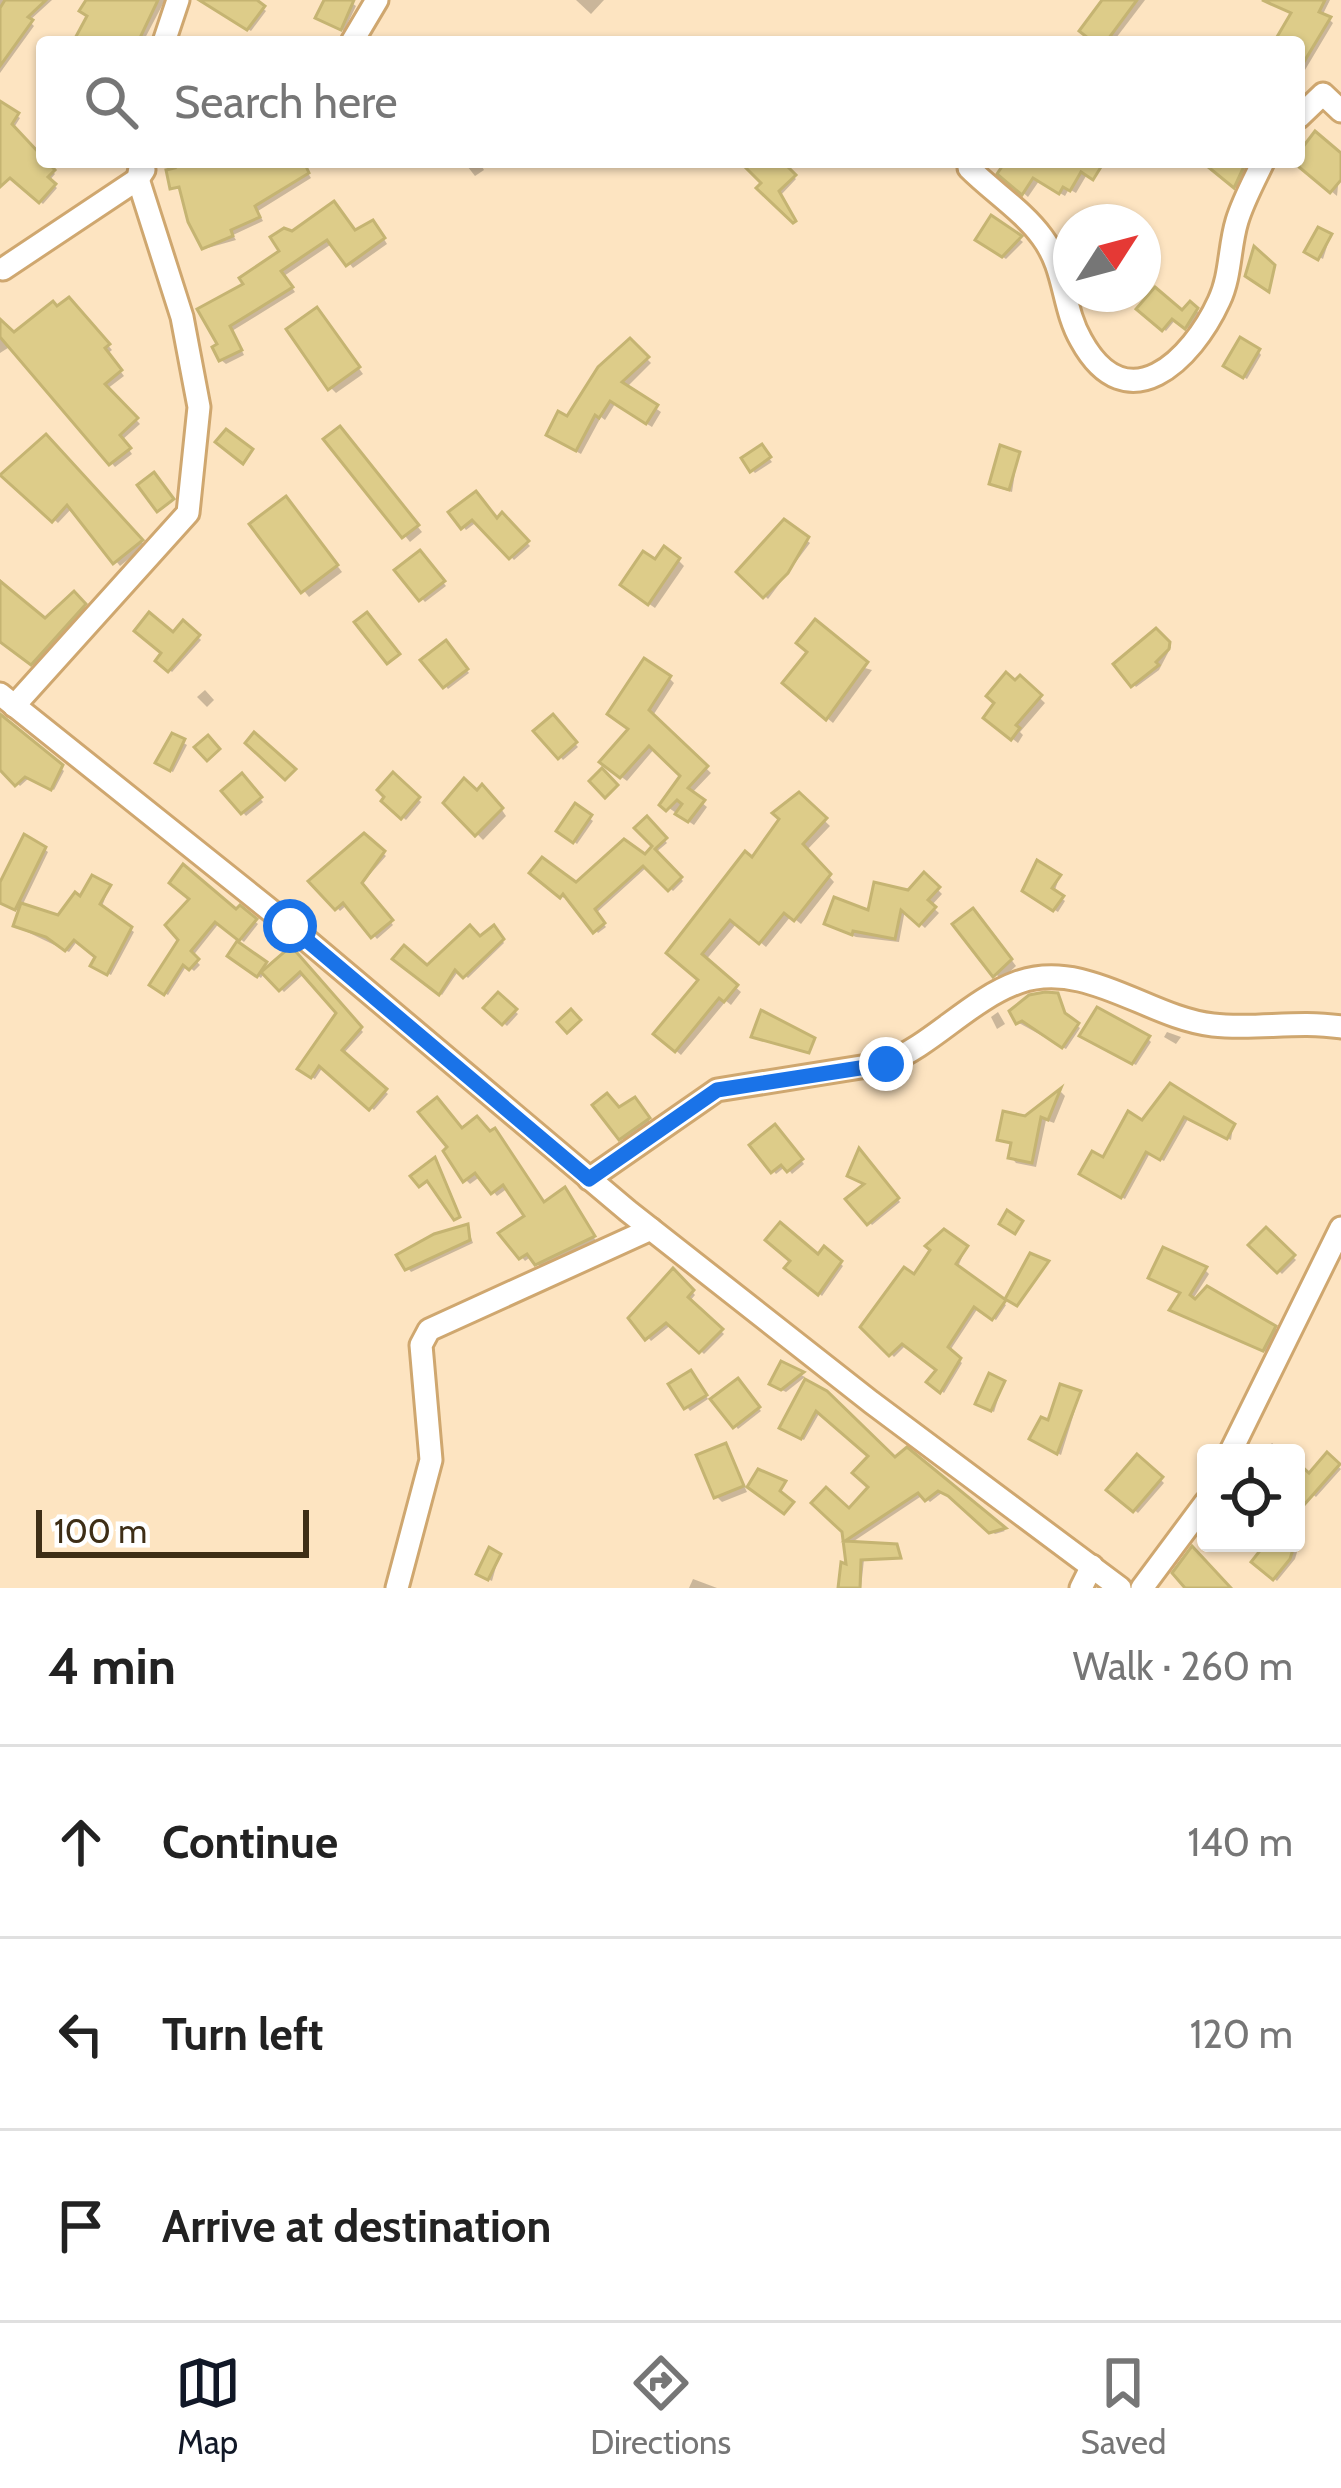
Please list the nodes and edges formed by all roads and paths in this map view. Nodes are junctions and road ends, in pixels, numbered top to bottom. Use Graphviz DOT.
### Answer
graph roads {
  1 [pos="178,0"];
  2 [pos="377,0"];
  3 [pos="166,36"];
  4 [pos="356,36"];
  5 [pos="1305,111"];
  6 [pos="1341,111"];
  7 [pos="142,168"];
  8 [pos="968,168"];
  9 [pos="1260,168"];
  10 [pos="3,269"];
  11 [pos="7,700"];
  12 [pos="1341,1028"];
  13 [pos="589,1179"];
  14 [pos="1341,1228"];
  15 [pos="651,1229"];
  16 [pos="1234,1444"];
  17 [pos="1197,1514"];
  18 [pos="1092,1566"];
  19 [pos="397,1588"];
  20 [pos="1081,1588"];
  21 [pos="1120,1588"];
  22 [pos="1142,1588"];
  1 -- 3 [label="street"];
  2 -- 4 [label="street"];
  5 -- 6 [label="street"];
  7 -- 10 [label="street"];
  7 -- 11 [label="street"];
  8 -- 9 [label="street"];
  11 -- 13 [label="street"];
  12 -- 13 [label="street"];
  13 -- 15 [label="street"];
  14 -- 16 [label="street"];
  15 -- 18 [label="street"];
  15 -- 19 [label="street"];
  17 -- 22 [label="street"];
  18 -- 20 [label="street"];
  18 -- 21 [label="street"];
}
